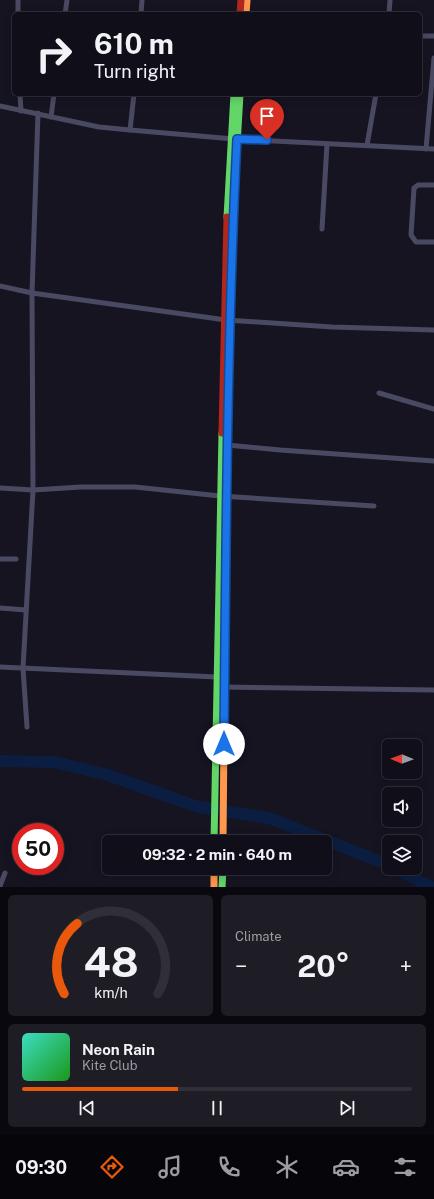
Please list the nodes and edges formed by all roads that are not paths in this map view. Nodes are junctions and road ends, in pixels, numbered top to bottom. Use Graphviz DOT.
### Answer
graph roads {
  1 [pos="18,0"];
  2 [pos="67,0"];
  3 [pos="142,0"];
  4 [pos="241,0"];
  5 [pos="247,0"];
  6 [pos="390,0"];
  7 [pos="18,12"];
  8 [pos="65,12"];
  9 [pos="141,12"];
  10 [pos="240,12"];
  11 [pos="246,12"];
  12 [pos="389,12"];
  13 [pos="422,36"];
  14 [pos="434,36"];
  15 [pos="434,58"];
  16 [pos="20,96"];
  17 [pos="54,96"];
  18 [pos="134,96"];
  19 [pos="234,96"];
  20 [pos="240,96"];
  21 [pos="376,96"];
  22 [pos="0,106"];
  23 [pos="21,111"];
  24 [pos="38,113"];
  25 [pos="51,117"];
  26 [pos="130,130"];
  27 [pos="234,138"];
  28 [pos="327,144"];
  29 [pos="367,145"];
  30 [pos="426,149"];
  31 [pos="434,149"];
  32 [pos="434,185"];
  33 [pos="322,229"];
  34 [pos="434,242"];
  35 [pos="0,286"];
  36 [pos="32,293"];
  37 [pos="227,320"];
  38 [pos="434,330"];
  39 [pos="379,393"];
  40 [pos="434,410"];
  41 [pos="227,445"];
  42 [pos="434,460"];
  43 [pos="0,488"];
  44 [pos="33,490"];
  45 [pos="223,496"];
  46 [pos="374,506"];
  47 [pos="0,559"];
  48 [pos="16,559"];
  49 [pos="0,608"];
  50 [pos="26,610"];
  51 [pos="0,667"];
  52 [pos="23,668"];
  53 [pos="217,677"];
  54 [pos="217,687"];
  55 [pos="225,687"];
  56 [pos="434,690"];
  57 [pos="27,727"];
  58 [pos="214,835"];
  59 [pos="223,835"];
  60 [pos="5,873"];
  61 [pos="214,875"];
  62 [pos="223,875"];
  63 [pos="0,886"];
  64 [pos="214,887"];
  65 [pos="222,887"];
  1 -- 7 [label="street"];
  2 -- 8 [label="street"];
  3 -- 9 [label="street"];
  4 -- 10 [label="main road"];
  5 -- 11 [label="main road"];
  6 -- 12 [label="street"];
  13 -- 14 [label="street"];
  15 -- 30 [label="street"];
  16 -- 23 [label="street"];
  17 -- 25 [label="street"];
  18 -- 26 [label="street"];
  19 -- 27 [label="main road"];
  20 -- 27 [label="main road"];
  21 -- 29 [label="street"];
  22 -- 23 [label="street"];
  23 -- 24 [label="street"];
  24 -- 25 [label="street"];
  24 -- 36 [label="street"];
  25 -- 26 [label="street"];
  26 -- 27 [label="street"];
  27 -- 28 [label="street"];
  27 -- 37 [label="main road"];
  28 -- 29 [label="street"];
  28 -- 33 [label="street"];
  29 -- 30 [label="street"];
  30 -- 31 [label="street"];
  32 -- 34 [label="street"];
  35 -- 36 [label="street"];
  36 -- 37 [label="street"];
  36 -- 44 [label="street"];
  37 -- 38 [label="street"];
  37 -- 41 [label="main road"];
  37 -- 45 [label="main road"];
  39 -- 40 [label="street"];
  41 -- 42 [label="street"];
  41 -- 45 [label="main road"];
  43 -- 44 [label="street"];
  44 -- 45 [label="street"];
  44 -- 50 [label="street"];
  45 -- 46 [label="street"];
  45 -- 53 [label="main road"];
  45 -- 55 [label="main road"];
  47 -- 48 [label="street"];
  49 -- 50 [label="street"];
  50 -- 52 [label="street"];
  51 -- 52 [label="street"];
  52 -- 53 [label="street"];
  52 -- 57 [label="street"];
  53 -- 54 [label="main road"];
  54 -- 55 [label="street"];
  54 -- 58 [label="main road"];
  55 -- 56 [label="street"];
  55 -- 59 [label="main road"];
  60 -- 63 [label="street"];
  61 -- 64 [label="main road"];
  62 -- 65 [label="main road"];
}
